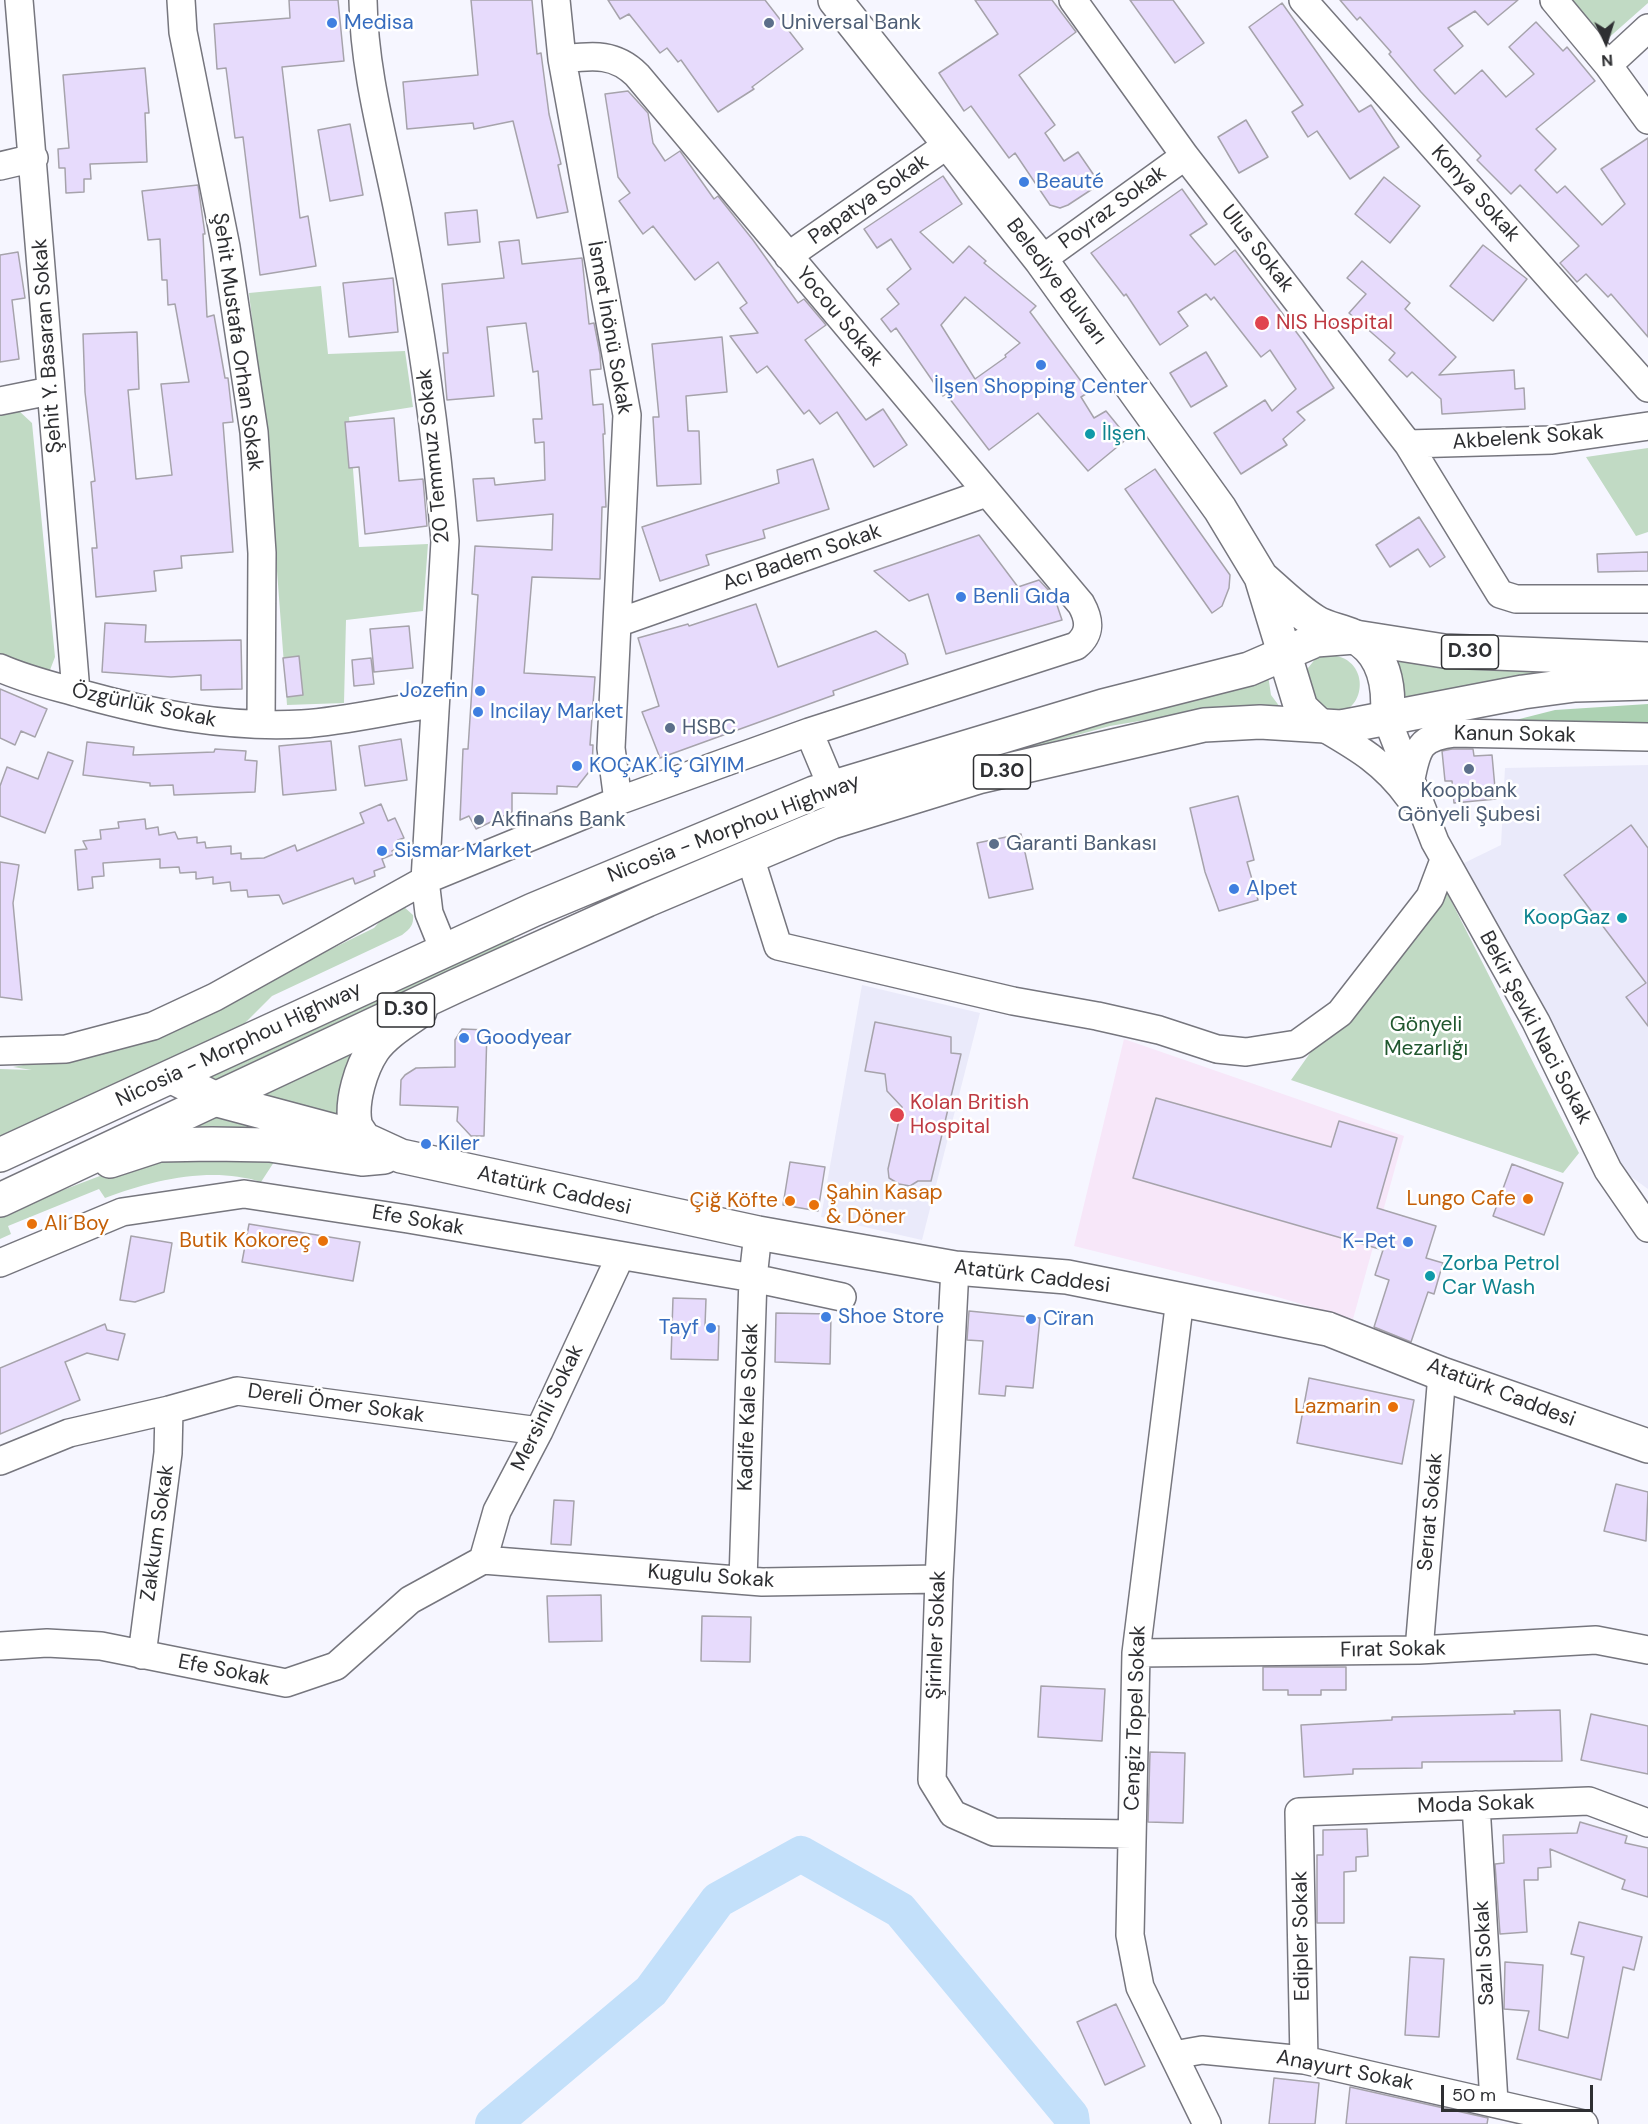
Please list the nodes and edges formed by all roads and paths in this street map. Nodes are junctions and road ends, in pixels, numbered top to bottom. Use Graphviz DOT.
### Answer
graph roads {
  1 [pos="19,0"];
  2 [pos="181,0"];
  3 [pos="363,0"];
  4 [pos="556,0"];
  5 [pos="834,0"];
  6 [pos="1073,0"];
  7 [pos="1303,0"];
  8 [pos="1554,0"];
  9 [pos="1648,28"];
  10 [pos="562,59"];
  11 [pos="1608,64"];
  12 [pos="1648,120"];
  13 [pos="950,143"];
  14 [pos="1185,156"];
  15 [pos="34,158"];
  16 [pos="0,166"];
  17 [pos="788,256"];
  18 [pos="1041,260"];
  19 [pos="1648,388"];
  20 [pos="50,391"];
  21 [pos="0,401"];
  22 [pos="1648,426"];
  23 [pos="1408,444"];
  24 [pos="986,493"];
  25 [pos="1261,577"];
  26 [pos="1648,599"];
  27 [pos="617,623"];
  28 [pos="1354,637"];
  29 [pos="1284,656"];
  30 [pos="1648,659"];
  31 [pos="0,668"];
  32 [pos="1648,683"];
  33 [pos="76,692"];
  34 [pos="433,704"];
  35 [pos="1387,719"];
  36 [pos="261,724"];
  37 [pos="1318,725"];
  38 [pos="809,732"];
  39 [pos="1648,737"];
  40 [pos="1411,779"];
  41 [pos="832,788"];
  42 [pos="618,801"];
  43 [pos="1427,825"];
  44 [pos="750,857"];
  45 [pos="1444,860"];
  46 [pos="425,880"];
  47 [pos="444,950"];
  48 [pos="456,986"];
  49 [pos="0,1051"];
  50 [pos="172,1077"];
  51 [pos="218,1100"];
  52 [pos="364,1139"];
  53 [pos="0,1155"];
  54 [pos="401,1156"];
  55 [pos="31,1186"];
  56 [pos="0,1200"];
  57 [pos="1648,1228"];
  58 [pos="758,1233"];
  59 [pos="620,1257"];
  60 [pos="0,1263"];
  61 [pos="955,1268"];
  62 [pos="753,1278"];
  63 [pos="842,1297"];
  64 [pos="1180,1299"];
  65 [pos="1442,1374"];
  66 [pos="169,1410"];
  67 [pos="538,1431"];
  68 [pos="1648,1446"];
  69 [pos="0,1461"];
  70 [pos="483,1560"];
  71 [pos="939,1579"];
  72 [pos="743,1580"];
  73 [pos="0,1646"];
  74 [pos="1419,1650"];
  75 [pos="1648,1650"];
  76 [pos="1136,1653"];
  77 [pos="142,1655"];
  78 [pos="1476,1805"];
  79 [pos="1299,1812"];
  80 [pos="1648,1823"];
  81 [pos="1132,1834"];
  82 [pos="1174,2055"];
  83 [pos="1304,2060"];
  84 [pos="1494,2102"];
  85 [pos="1207,2124"];
  86 [pos="1584,2124"];
  1 -- 15 [label="street, Şehit Y. Basaran Sokak"];
  2 -- 36 [label="street, Şehit Mustafa Orhan Sokak"];
  3 -- 34 [label="street, 20 Temmuz Sokak"];
  4 -- 10 [label="street, İsmet İnönü Sokak"];
  5 -- 13 [label="main road, Belediye Bulvarı"];
  6 -- 14 [label="street, Ulus Sokak"];
  7 -- 19 [label="street, Konya Sokak"];
  8 -- 11 [label="street"];
  9 -- 11 [label="street"];
  10 -- 17 [label="street, Yocou Sokak"];
  10 -- 27 [label="street, İsmet İnönü Sokak"];
  11 -- 12 [label="street"];
  13 -- 17 [label="street, Papatya Sokak"];
  13 -- 18 [label="main road, Belediye Bulvarı"];
  14 -- 18 [label="street, Poyraz Sokak"];
  14 -- 23 [label="street, Ulus Sokak"];
  15 -- 16 [label="street"];
  15 -- 20 [label="street, Şehit Y. Basaran Sokak"];
  17 -- 24 [label="street, Yocou Sokak"];
  18 -- 25 [label="main road, Belediye Bulvarı"];
  20 -- 21 [label="street"];
  20 -- 33 [label="street, Şehit Y. Basaran Sokak"];
  22 -- 23 [label="street, Akbelenk Sokak"];
  23 -- 26 [label="street, Ulus Sokak"];
  24 -- 27 [label="street, Acı Badem Sokak"];
  24 -- 38 [label="street, Yocou Sokak"];
  25 -- 28 [label="main road, Belediye Bulvarı"];
  25 -- 29 [label="main road, Belediye Bulvarı"];
  27 -- 42 [label="street, İsmet İnönü Sokak"];
  28 -- 29 [label="main road, Nicosia - Morphou Highway / D.30"];
  28 -- 30 [label="main road, Nicosia - Morphou Highway / D.30"];
  28 -- 35 [label="main road, Belediye Bulvarı"];
  29 -- 37 [label="main road, Belediye Bulvarı"];
  29 -- 41 [label="main road, Nicosia - Morphou Highway / D.30"];
  31 -- 33 [label="street, Özgürlük Sokak"];
  32 -- 35 [label="main road, Nicosia - Morphou Highway / D.30"];
  33 -- 36 [label="street, Özgürlük Sokak"];
  34 -- 36 [label="street, Özgürlük Sokak"];
  34 -- 46 [label="street, 20 Temmuz Sokak"];
  35 -- 37 [label="main road, Nicosia - Morphou Highway / D.30"];
  35 -- 40 [label="street, Bekir Şevki Naci Sokak"];
  37 -- 43 [label="street, Bekir Şevki Naci Sokak"];
  37 -- 44 [label="main road, Nicosia - Morphou Highway / D.30"];
  38 -- 41 [label="street"];
  38 -- 42 [label="street"];
  39 -- 40 [label="street, Kanun Sokak"];
  40 -- 43 [label="street, Bekir Şevki Naci Sokak"];
  41 -- 47 [label="main road, Nicosia - Morphou Highway / D.30"];
  42 -- 46 [label="street"];
  43 -- 45 [label="street, Bekir Şevki Naci Sokak"];
  44 -- 45 [label="street"];
  44 -- 48 [label="main road, Nicosia - Morphou Highway / D.30"];
  45 -- 57 [label="street, Bekir Şevki Naci Sokak"];
  46 -- 47 [label="street, 20 Temmuz Sokak"];
  46 -- 49 [label="street"];
  47 -- 50 [label="main road, Nicosia - Morphou Highway / D.30"];
  48 -- 51 [label="main road, Nicosia - Morphou Highway / D.30"];
  48 -- 52 [label="main road"];
  50 -- 51 [label="main road, Atatürk Caddesi"];
  50 -- 53 [label="main road, Nicosia - Morphou Highway / D.30"];
  51 -- 52 [label="main road, Atatürk Caddesi"];
  51 -- 55 [label="main road, Nicosia - Morphou Highway / D.30"];
  52 -- 54 [label="main road, Atatürk Caddesi"];
  54 -- 55 [label="main road, Atatürk Caddesi"];
  54 -- 58 [label="main road, Atatürk Caddesi"];
  55 -- 56 [label="main road, Nicosia - Morphou Highway / D.30"];
  58 -- 61 [label="main road, Atatürk Caddesi"];
  58 -- 62 [label="street, Kadife Kale Sokak"];
  59 -- 60 [label="street, Efe Sokak"];
  59 -- 62 [label="street, Efe Sokak"];
  59 -- 67 [label="street, Mersinli Sokak"];
  61 -- 64 [label="main road, Atatürk Caddesi"];
  61 -- 71 [label="street, Şirinler Sokak"];
  62 -- 63 [label="street, Efe Sokak"];
  62 -- 72 [label="street, Kadife Kale Sokak"];
  64 -- 65 [label="main road, Atatürk Caddesi"];
  64 -- 76 [label="street, Cengiz Topel Sokak"];
  65 -- 68 [label="main road, Atatürk Caddesi"];
  65 -- 74 [label="street, Serıat Sokak"];
  66 -- 67 [label="street, Dereli Ömer Sokak"];
  66 -- 69 [label="street, Dereli Ömer Sokak"];
  66 -- 77 [label="street, Zakkum Sokak"];
  67 -- 70 [label="street, Mersinli Sokak"];
  70 -- 72 [label="street, Kugulu Sokak"];
  70 -- 77 [label="street, Efe Sokak"];
  71 -- 72 [label="street, Kugulu Sokak"];
  71 -- 81 [label="street, Şirinler Sokak"];
  73 -- 77 [label="street, Efe Sokak"];
  74 -- 75 [label="street, Fırat Sokak"];
  74 -- 76 [label="street, Fırat Sokak"];
  76 -- 81 [label="street, Cengiz Topel Sokak"];
  78 -- 79 [label="street, Moda Sokak"];
  78 -- 80 [label="street, Moda Sokak"];
  78 -- 84 [label="street, Sazlı Sokak"];
  79 -- 83 [label="street, Edipler Sokak"];
  81 -- 82 [label="street, Cengiz Topel Sokak"];
  82 -- 83 [label="street, Anayurt Sokak"];
  82 -- 85 [label="street, Cengiz Topel Sokak"];
  83 -- 84 [label="street, Anayurt Sokak"];
  84 -- 86 [label="street, Anayurt Sokak"];
}
